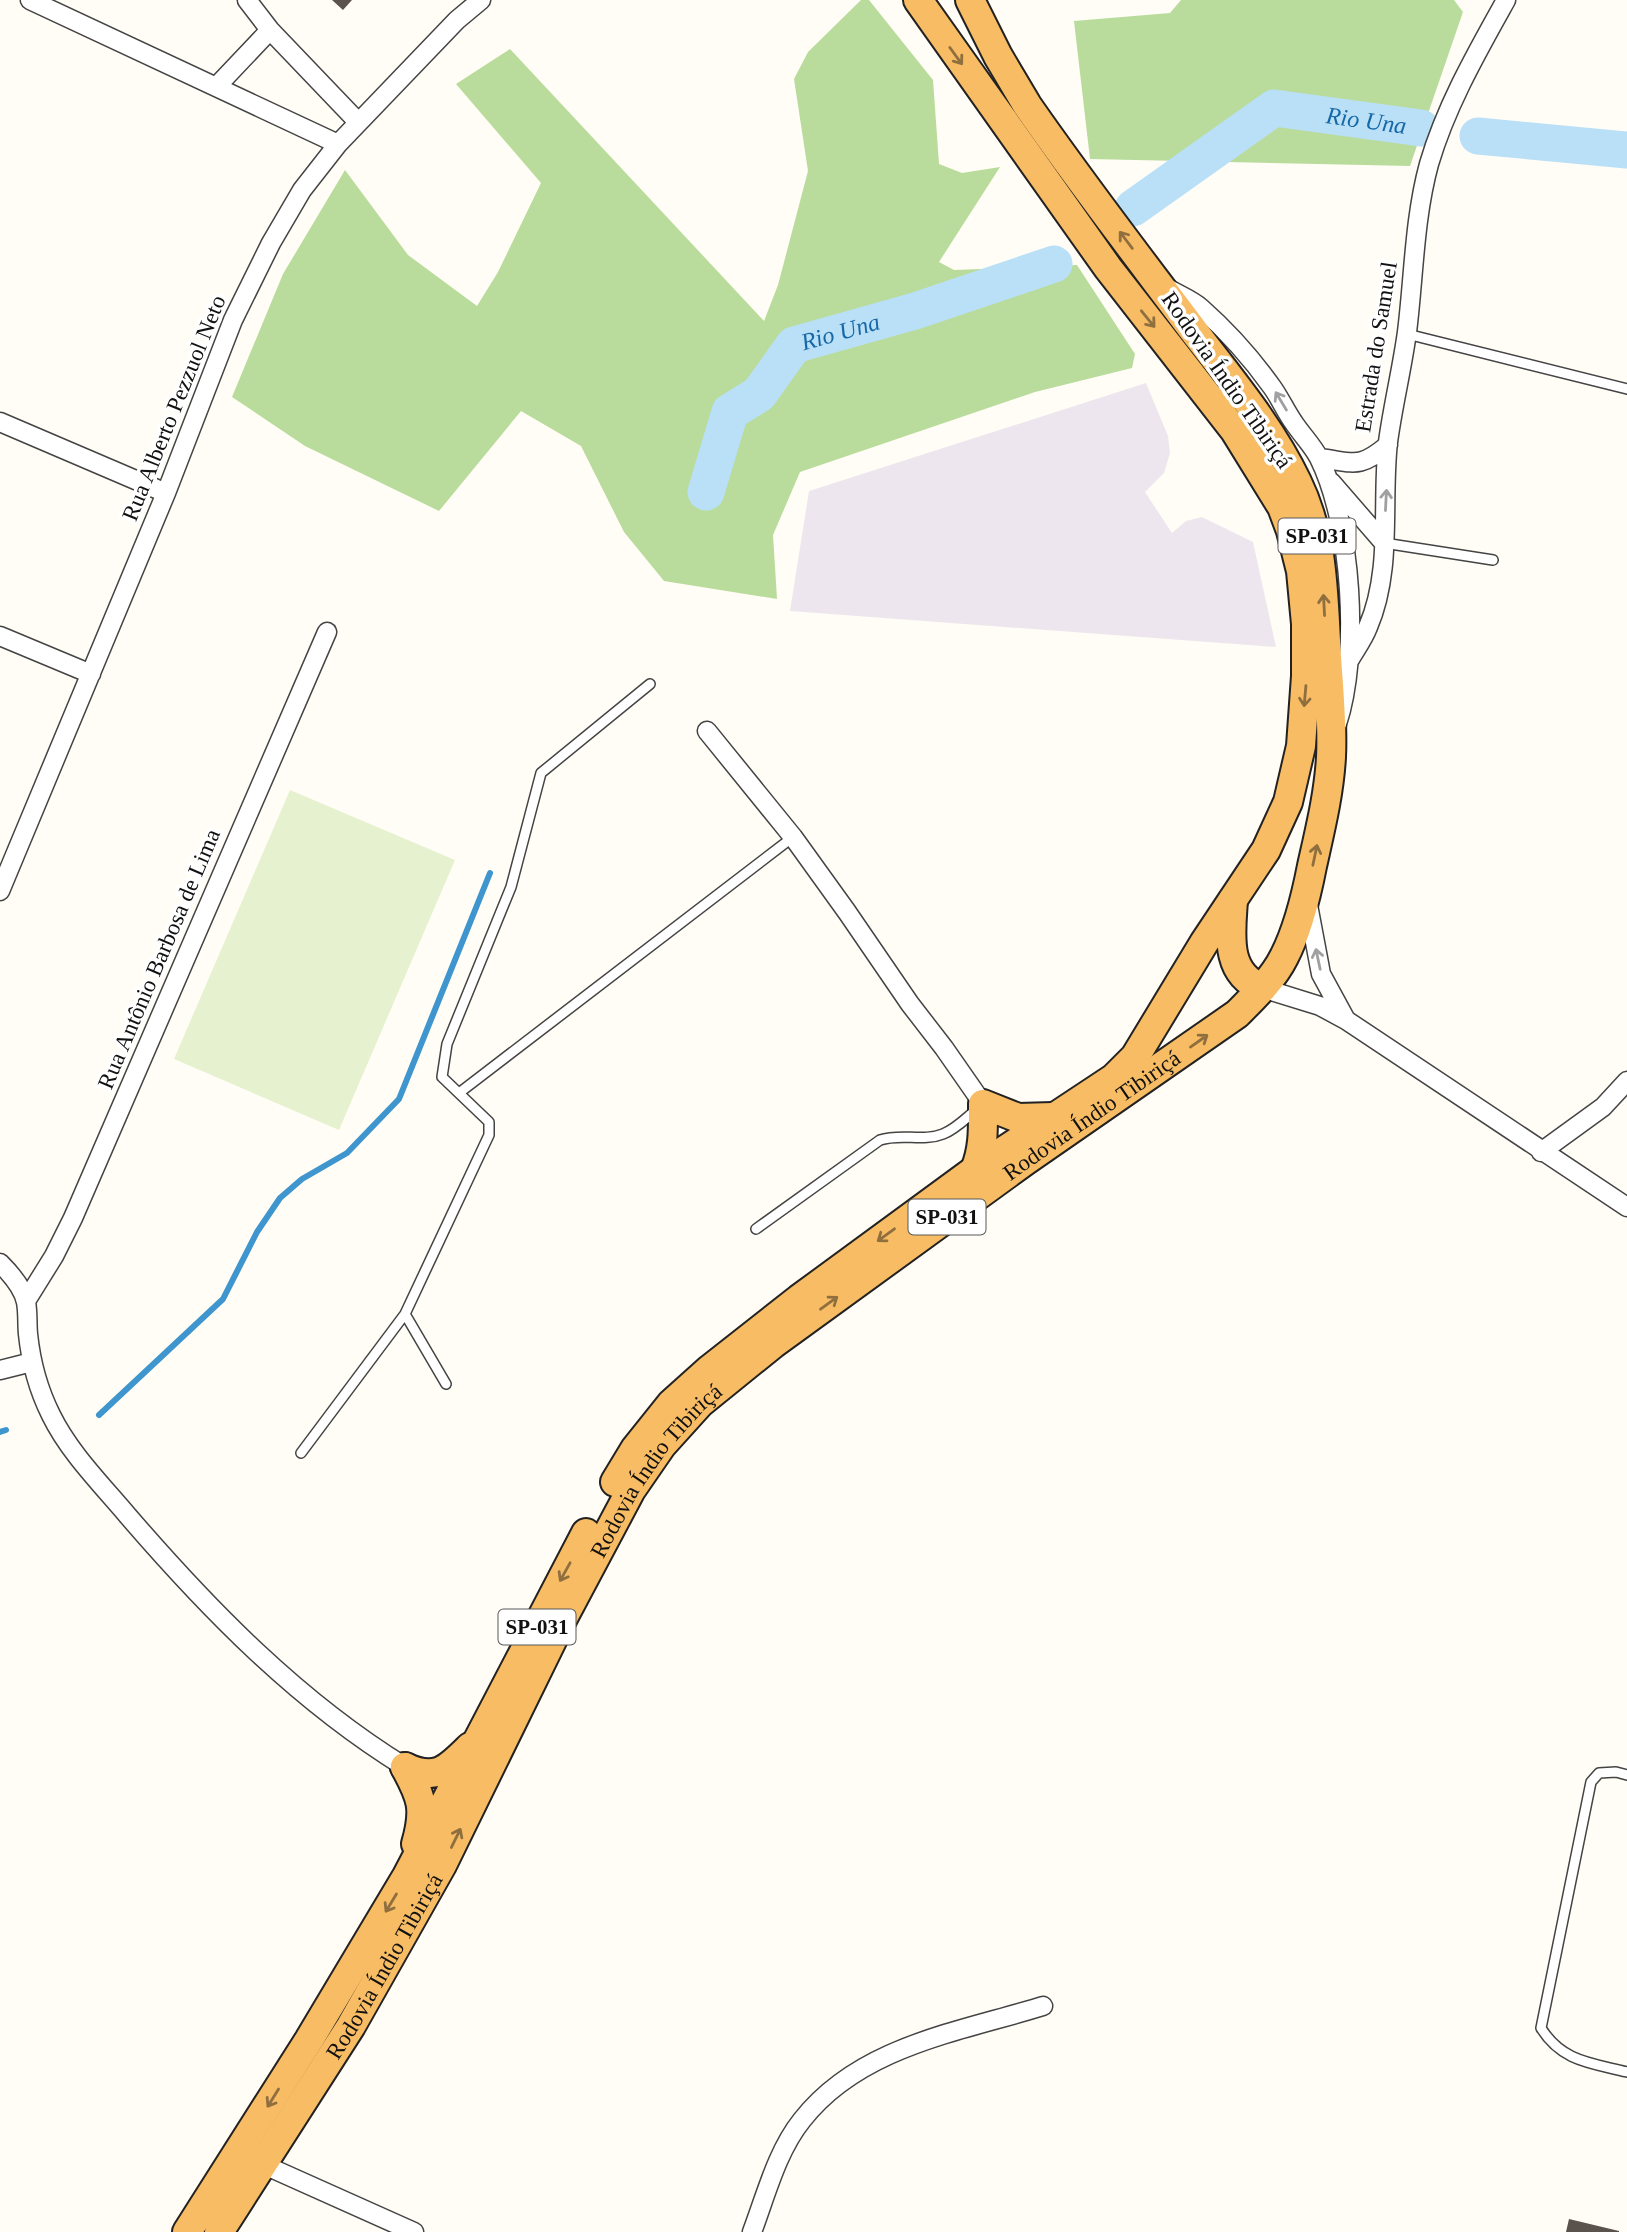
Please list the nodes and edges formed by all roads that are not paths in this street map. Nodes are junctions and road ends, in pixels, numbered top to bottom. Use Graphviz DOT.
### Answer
graph roads {
  1 [pos="30,0"];
  2 [pos="247,0"];
  3 [pos="481,0"];
  4 [pos="918,0"];
  5 [pos="970,0"];
  6 [pos="1506,0"];
  7 [pos="270,30"];
  8 [pos="217,86"];
  9 [pos="358,122"];
  10 [pos="338,144"];
  11 [pos="1157,282"];
  12 [pos="1407,334"];
  13 [pos="1627,389"];
  14 [pos="0,422"];
  15 [pos="1388,445"];
  16 [pos="1319,458"];
  17 [pos="1326,477"];
  18 [pos="166,493"];
  19 [pos="1384,543"];
  20 [pos="1493,560"];
  21 [pos="327,632"];
  22 [pos="0,636"];
  23 [pos="1350,659"];
  24 [pos="91,674"];
  25 [pos="650,684"];
  26 [pos="707,731"];
  27 [pos="1331,742"];
  28 [pos="793,837"];
  29 [pos="8,851"];
  30 [pos="0,891"];
  31 [pos="1306,893"];
  32 [pos="1233,897"];
  33 [pos="1262,988"];
  34 [pos="1346,1020"];
  35 [pos="1627,1080"];
  36 [pos="459,1093"];
  37 [pos="983,1104"];
  38 [pos="1056,1117"];
  39 [pos="1541,1152"];
  40 [pos="975,1170"];
  41 [pos="1627,1207"];
  42 [pos="756,1229"];
  43 [pos="0,1263"];
  44 [pos="26,1301"];
  45 [pos="405,1314"];
  46 [pos="32,1362"];
  47 [pos="0,1370"];
  48 [pos="446,1384"];
  49 [pos="301,1453"];
  50 [pos="497,1707"];
  51 [pos="405,1767"];
  52 [pos="1627,1775"];
  53 [pos="407,1876"];
  54 [pos="1044,2006"];
  55 [pos="1627,2073"];
  56 [pos="262,2164"];
  57 [pos="187,2232"];
  58 [pos="219,2232"];
  59 [pos="414,2232"];
  60 [pos="752,2232"];
  1 -- 8 [label="street"];
  2 -- 7 [label="street"];
  3 -- 9 [label="street, Rua Alberto Pezzuol Neto"];
  4 -- 32 [label="highway, Rodovia Índio Tibiriçá / SP-031, one-way"];
  11 -- 5 [label="highway, Rodovia Índio Tibiriçá / SP-031, one-way"];
  6 -- 12 [label="street, Estrada do Samuel"];
  7 -- 8 [label="street"];
  7 -- 9 [label="street"];
  8 -- 10 [label="street"];
  9 -- 10 [label="street, Rua Alberto Pezzuol Neto"];
  10 -- 18 [label="street, Rua Alberto Pezzuol Neto"];
  16 -- 11 [label="street, one-way"];
  27 -- 11 [label="highway, Rodovia Índio Tibiriçá / SP-031, one-way"];
  12 -- 13 [label="lane"];
  12 -- 15 [label="street, Estrada do Samuel"];
  14 -- 18 [label="street"];
  15 -- 16 [label="street, Estrada do Samuel"];
  19 -- 15 [label="street, one-way"];
  16 -- 17 [label="street"];
  17 -- 19 [label="street"];
  17 -- 23 [label="street"];
  18 -- 24 [label="street, Rua Alberto Pezzuol Neto"];
  19 -- 20 [label="lane"];
  19 -- 23 [label="street"];
  21 -- 44 [label="street, Rua Antônio Barbosa de Lima"];
  22 -- 24 [label="street"];
  23 -- 27 [label="street"];
  24 -- 29 [label="street, Rua Alberto Pezzuol Neto"];
  25 -- 36 [label="lane"];
  26 -- 28 [label="street"];
  31 -- 27 [label="highway, Rodovia Índio Tibiriçá / SP-031, one-way"];
  28 -- 36 [label="lane"];
  28 -- 37 [label="street"];
  29 -- 30 [label="street, Rua Alberto Pezzuol Neto"];
  31 -- 33 [label="highway, Rodovia Índio Tibiriçá / SP-031"];
  34 -- 31 [label="street, one-way"];
  32 -- 33 [label="highway"];
  32 -- 38 [label="highway, Rodovia Índio Tibiriçá / SP-031"];
  33 -- 34 [label="street"];
  56 -- 33 [label="highway, Rodovia Índio Tibiriçá / SP-031, one-way"];
  34 -- 39 [label="street"];
  35 -- 39 [label="street"];
  36 -- 45 [label="lane"];
  37 -- 38 [label="highway"];
  37 -- 40 [label="highway"];
  37 -- 42 [label="lane"];
  38 -- 40 [label="highway, Rodovia Índio Tibiriçá / SP-031"];
  39 -- 41 [label="street"];
  40 -- 50 [label="highway, Rodovia Índio Tibiriçá / SP-031, one-way"];
  43 -- 44 [label="street"];
  44 -- 46 [label="street"];
  45 -- 48 [label="lane"];
  45 -- 49 [label="lane"];
  46 -- 47 [label="street"];
  46 -- 51 [label="street"];
  50 -- 51 [label="highway"];
  50 -- 53 [label="highway, Rodovia Índio Tibiriçá / SP-031"];
  51 -- 53 [label="highway"];
  52 -- 55 [label="lane"];
  53 -- 57 [label="highway, Rodovia Índio Tibiriçá / SP-031, one-way"];
  54 -- 60 [label="street"];
  56 -- 58 [label="highway, Rodovia Índio Tibiriçá / SP-031"];
  56 -- 59 [label="street"];
}
